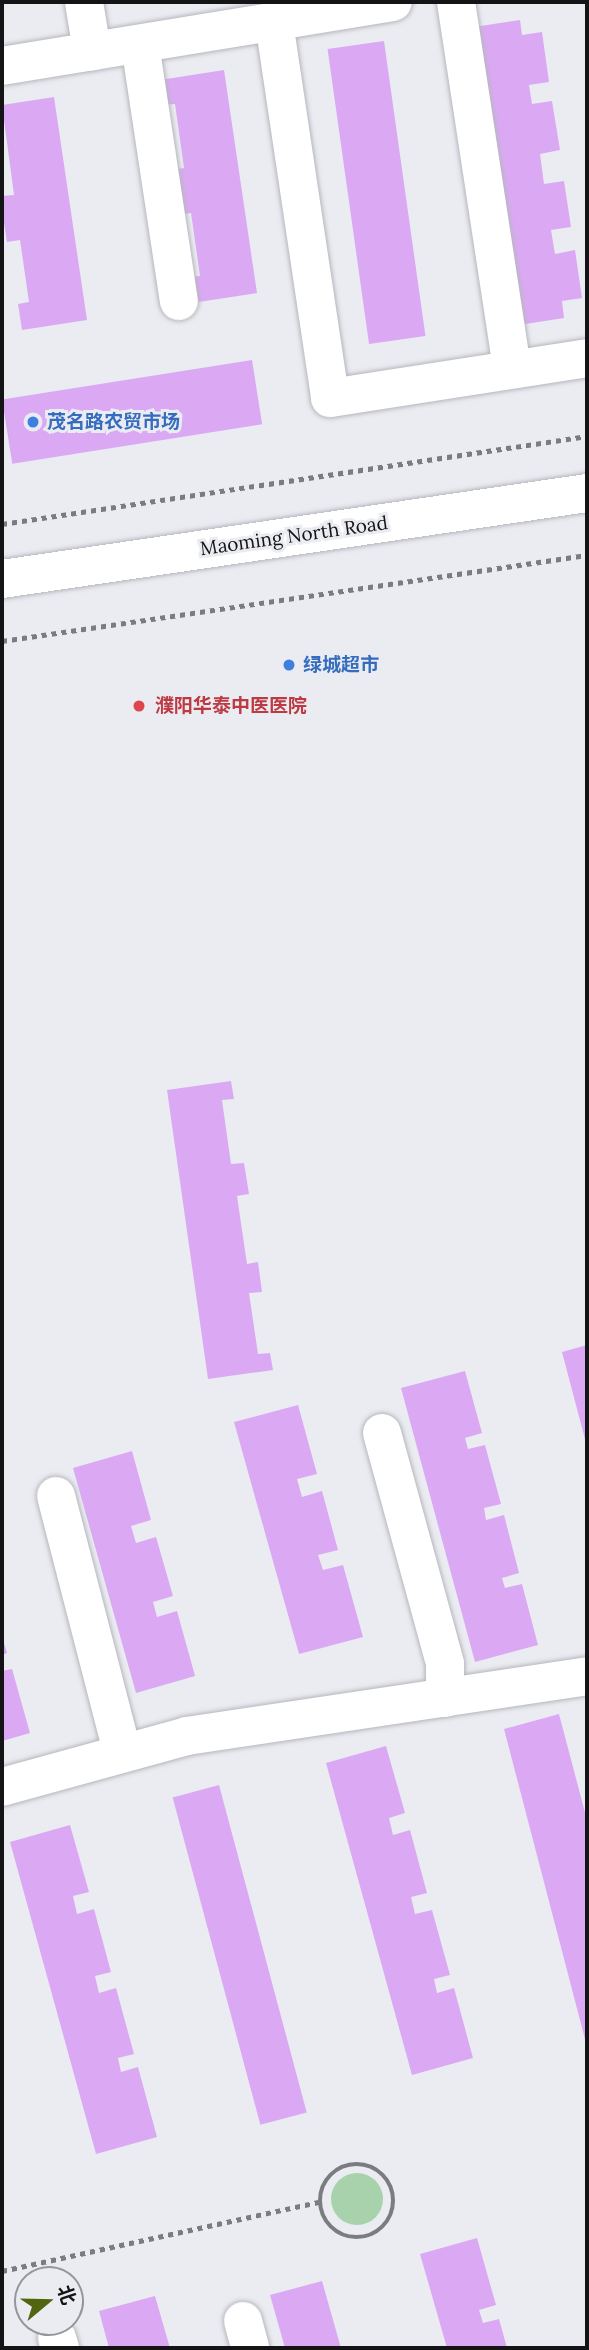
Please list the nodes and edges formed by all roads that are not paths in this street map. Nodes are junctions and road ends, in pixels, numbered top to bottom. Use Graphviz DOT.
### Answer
graph roads {
  1 [pos="84,2"];
  2 [pos="393,2"];
  3 [pos="456,2"];
  4 [pos="264,16"];
  5 [pos="140,44"];
  6 [pos="92,51"];
  7 [pos="2,66"];
  8 [pos="179,301"];
  9 [pos="587,358"];
  10 [pos="512,369"];
  11 [pos="587,493"];
  12 [pos="2,579"];
  13 [pos="382,1433"];
  14 [pos="55,1496"];
  15 [pos="587,1676"];
  16 [pos="444,1698"];
  17 [pos="122,1752"];
  18 [pos="2,1787"];
  1 -- 6 [label="street"];
  2 -- 4 [label="street"];
  3 -- 10 [label="street"];
  4 -- 5 [label="street"];
  4 -- 10 [label="street"];
  5 -- 6 [label="street"];
  5 -- 8 [label="street"];
  6 -- 7 [label="street"];
  9 -- 10 [label="street"];
  11 -- 12 [label="street, Maoming North Road"];
  13 -- 16 [label="street"];
  14 -- 17 [label="street"];
  15 -- 16 [label="street"];
  16 -- 17 [label="street"];
  17 -- 18 [label="street"];
}
